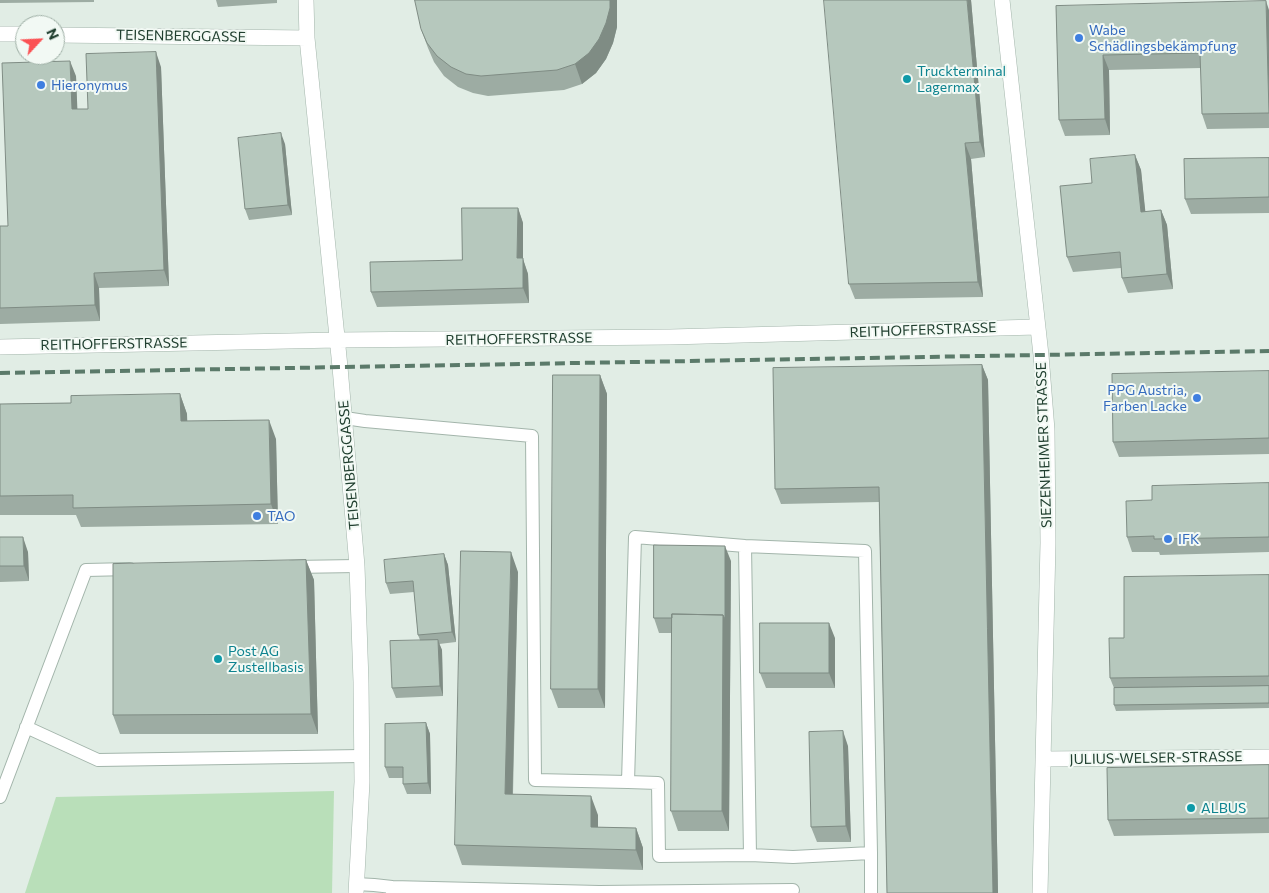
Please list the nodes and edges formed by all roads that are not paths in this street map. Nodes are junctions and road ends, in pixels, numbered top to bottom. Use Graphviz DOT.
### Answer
graph roads {
  1 [pos="306,0"];
  2 [pos="1002,0"];
  3 [pos="0,34"];
  4 [pos="15,34"];
  5 [pos="65,35"];
  6 [pos="308,38"];
  7 [pos="1037,327"];
  8 [pos="337,340"];
  9 [pos="0,346"];
  10 [pos="345,418"];
  11 [pos="745,546"];
  12 [pos="357,566"];
  13 [pos="280,567"];
  14 [pos="144,569"];
  15 [pos="26,727"];
  16 [pos="362,756"];
  17 [pos="1269,757"];
  18 [pos="1043,759"];
  19 [pos="628,782"];
  20 [pos="0,797"];
  21 [pos="871,854"];
  22 [pos="750,855"];
  23 [pos="356,889"];
  24 [pos="392,890"];
  25 [pos="793,890"];
  26 [pos="871,893"];
  27 [pos="1040,893"];
  1 -- 6 [label="street, TEISENBERGGASSE"];
  2 -- 7 [label="street, SIEZENHEIMER STRASSE"];
  3 -- 4 [label="street"];
  5 -- 6 [label="street, TEISENBERGGASSE"];
  6 -- 8 [label="street, TEISENBERGGASSE"];
  7 -- 8 [label="street, REITHOFFERSTRASSE"];
  7 -- 18 [label="street, SIEZENHEIMER STRASSE"];
  8 -- 9 [label="street, REITHOFFERSTRASSE"];
  8 -- 10 [label="street, TEISENBERGGASSE"];
  10 -- 12 [label="street, TEISENBERGGASSE"];
  10 -- 19 [label="lane"];
  11 -- 19 [label="lane"];
  11 -- 21 [label="lane"];
  11 -- 22 [label="lane"];
  12 -- 13 [label="lane"];
  12 -- 16 [label="street, TEISENBERGGASSE"];
  14 -- 15 [label="lane"];
  15 -- 16 [label="lane"];
  15 -- 20 [label="lane"];
  16 -- 23 [label="street, TEISENBERGGASSE"];
  17 -- 18 [label="street, JULIUS-WELSER-STRASSE"];
  18 -- 27 [label="street, SIEZENHEIMER STRASSE"];
  19 -- 22 [label="lane"];
  21 -- 22 [label="lane"];
  21 -- 26 [label="lane"];
  23 -- 24 [label="lane"];
  24 -- 25 [label="lane"];
}
